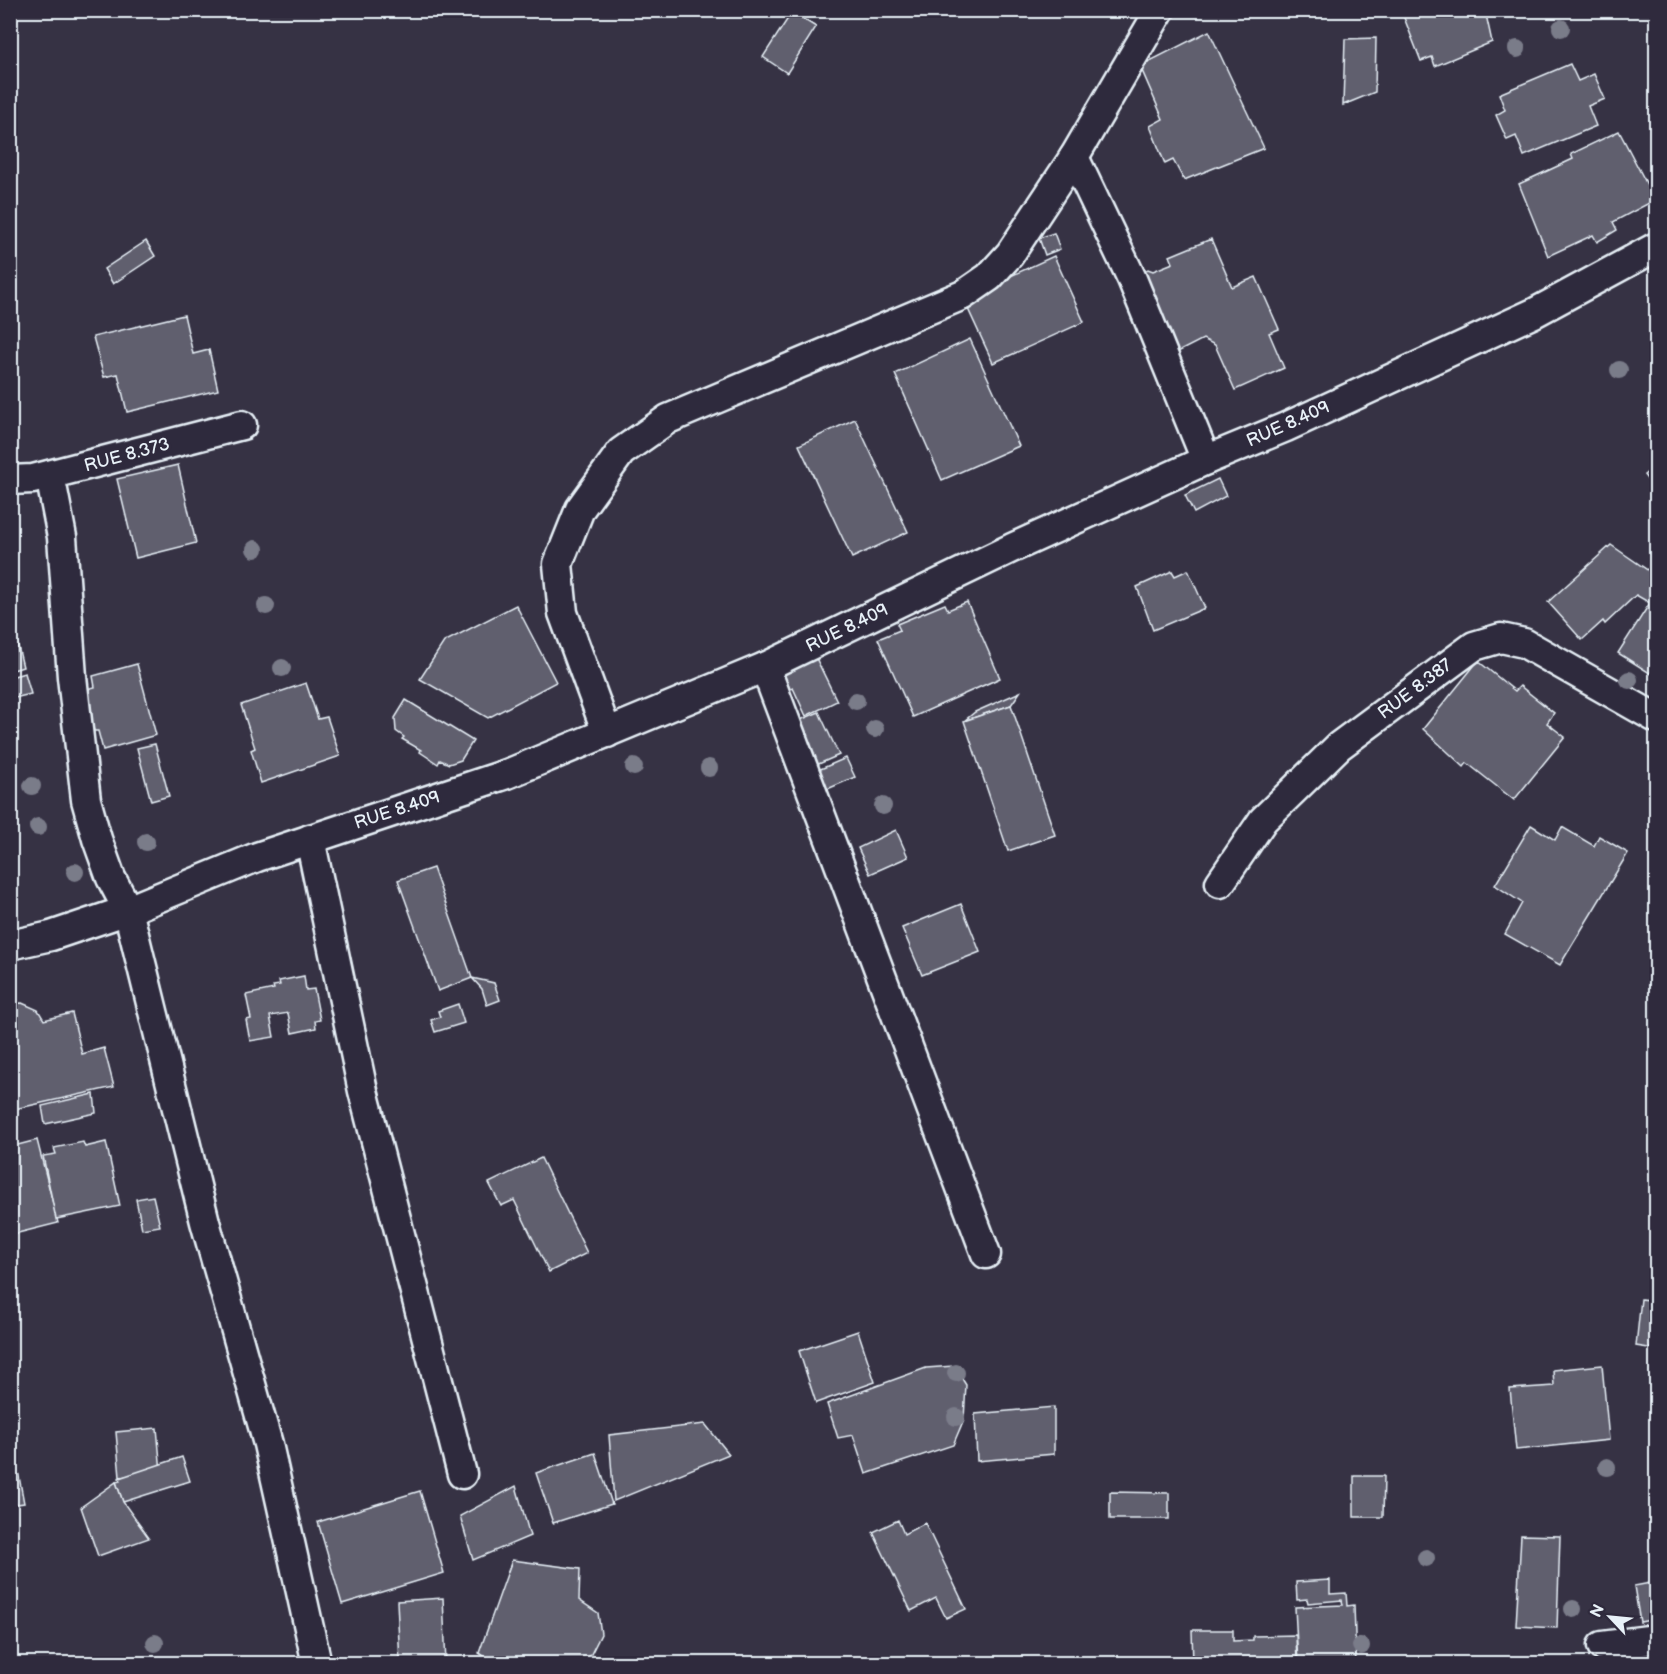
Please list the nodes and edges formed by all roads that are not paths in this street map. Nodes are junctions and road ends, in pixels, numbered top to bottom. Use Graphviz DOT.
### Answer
graph roads {
  1 [pos="1160,10"];
  2 [pos="1074,158"];
  3 [pos="1656,247"];
  4 [pos="242,425"];
  5 [pos="1206,460"];
  6 [pos="50,475"];
  7 [pos="10,480"];
  8 [pos="765,667"];
  9 [pos="1656,718"];
  10 [pos="608,733"];
  11 [pos="310,839"];
  12 [pos="1220,883"];
  13 [pos="128,910"];
  14 [pos="10,945"];
  15 [pos="986,1254"];
  16 [pos="462,1474"];
  17 [pos="1656,1639"];
  18 [pos="1602,1646"];
  19 [pos="317,1664"];
  1 -- 2 [label="street"];
  2 -- 5 [label="street"];
  2 -- 10 [label="street"];
  3 -- 5 [label="street, RUE 8.409"];
  4 -- 6 [label="street, RUE 8.373"];
  5 -- 8 [label="street, RUE 8.409"];
  6 -- 7 [label="street, RUE 8.373"];
  6 -- 13 [label="street"];
  8 -- 10 [label="street, RUE 8.409"];
  8 -- 15 [label="street"];
  9 -- 12 [label="street, RUE 8.387"];
  10 -- 11 [label="street, RUE 8.409"];
  11 -- 13 [label="street, RUE 8.409"];
  11 -- 16 [label="street"];
  13 -- 14 [label="street, RUE 8.409"];
  13 -- 19 [label="street"];
  17 -- 18 [label="street"];
}
